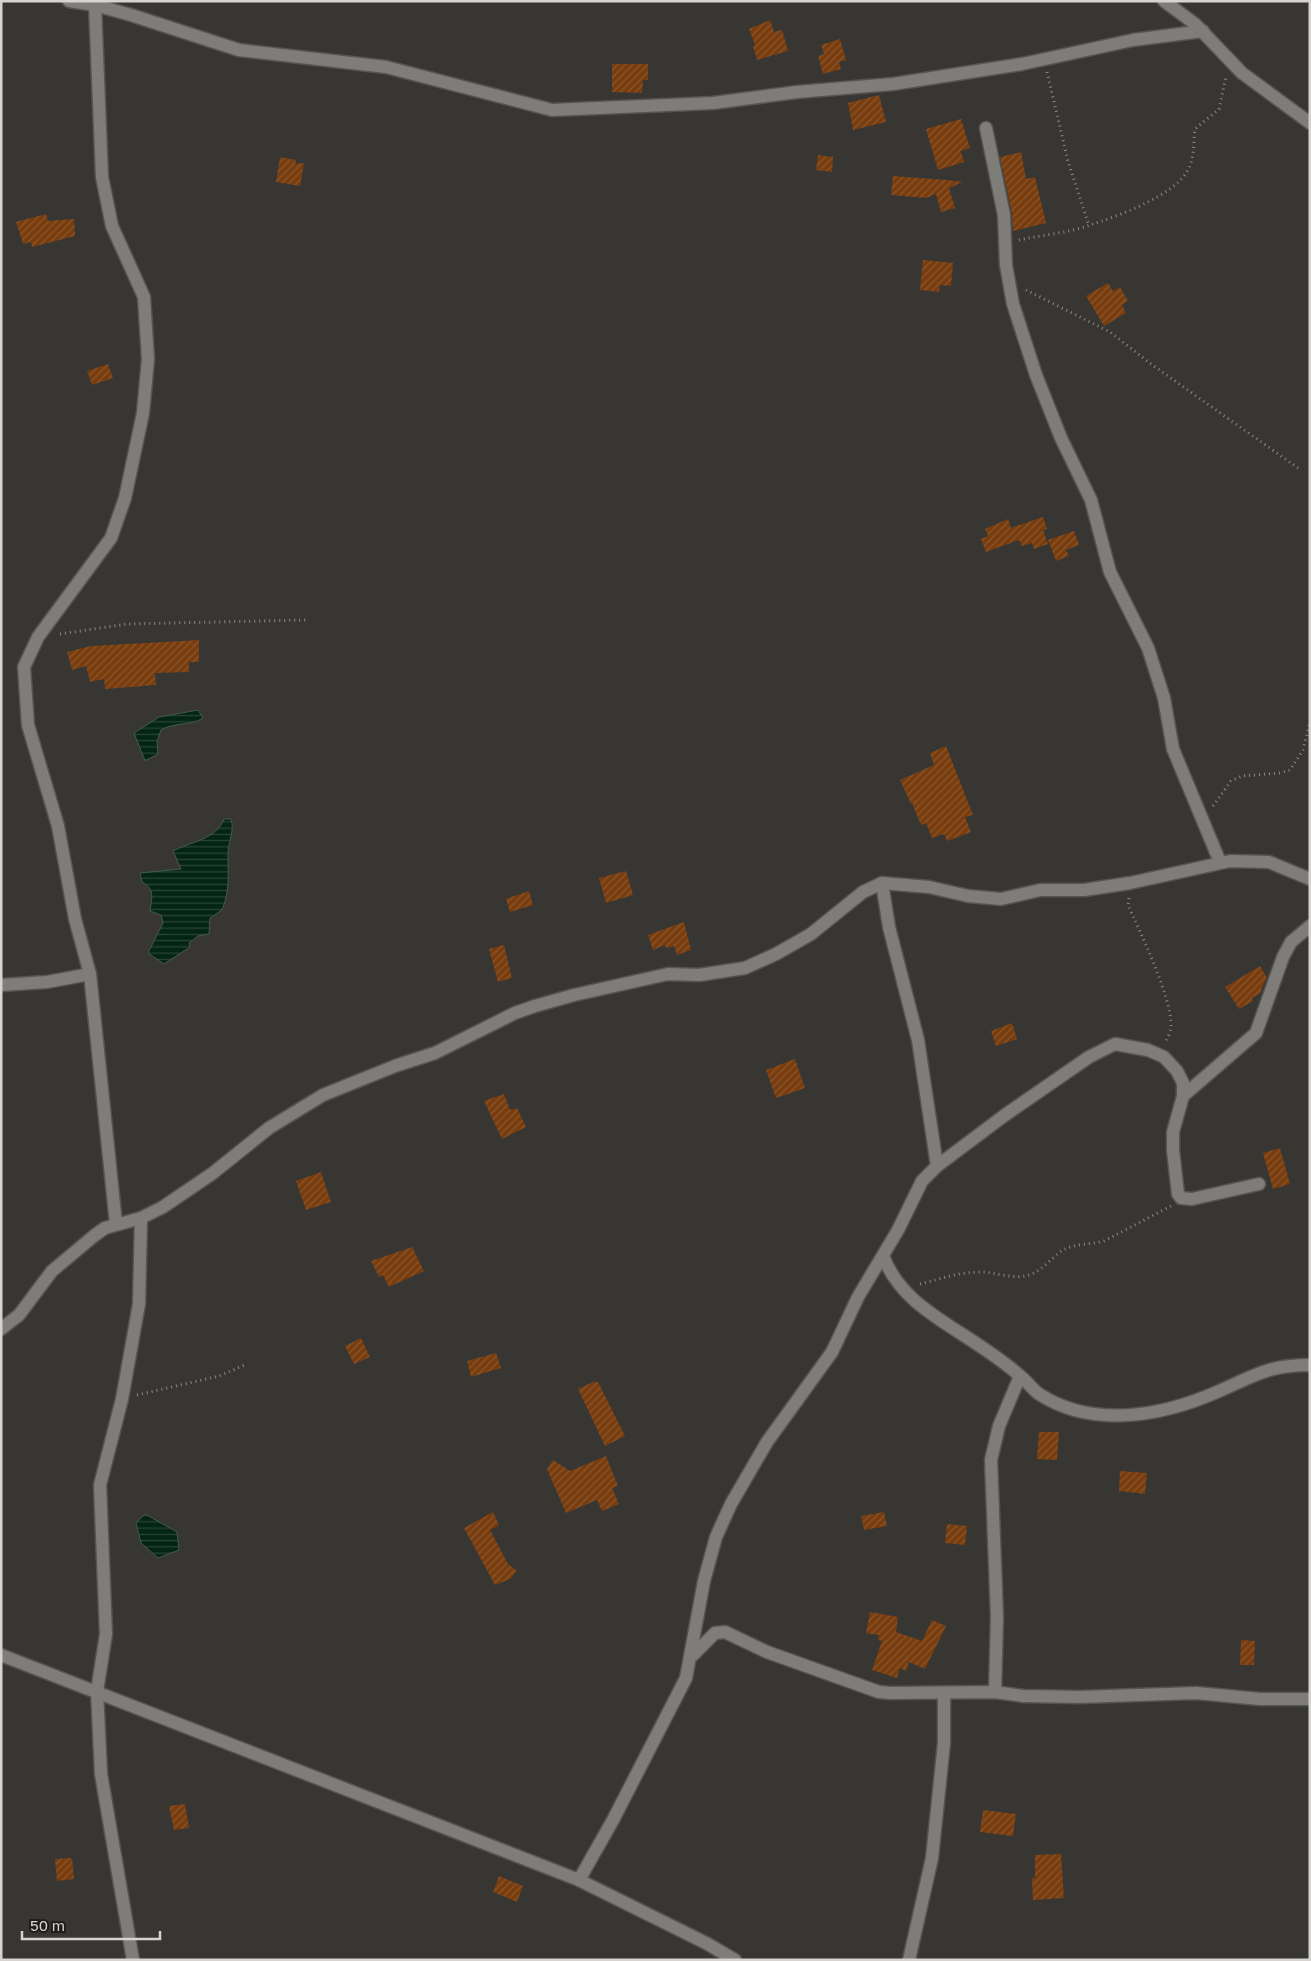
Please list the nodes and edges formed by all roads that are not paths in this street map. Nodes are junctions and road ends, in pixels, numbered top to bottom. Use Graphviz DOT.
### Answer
graph roads {
  1 [pos="69,1"];
  2 [pos="1164,1"];
  3 [pos="96,5"];
  4 [pos="1202,31"];
  5 [pos="1310,123"];
  6 [pos="986,128"];
  7 [pos="1220,862"];
  8 [pos="1310,879"];
  9 [pos="882,883"];
  10 [pos="1310,926"];
  11 [pos="90,974"];
  12 [pos="1,985"];
  13 [pos="1183,1096"];
  14 [pos="937,1166"];
  15 [pos="1260,1184"];
  16 [pos="141,1218"];
  17 [pos="116,1224"];
  18 [pos="883,1256"];
  19 [pos="1,1329"];
  20 [pos="1310,1365"];
  21 [pos="1020,1376"];
  22 [pos="1,1655"];
  23 [pos="691,1656"];
  24 [pos="97,1691"];
  25 [pos="995,1692"];
  26 [pos="944,1693"];
  27 [pos="1310,1699"];
  28 [pos="579,1880"];
  29 [pos="133,1960"];
  30 [pos="735,1960"];
  31 [pos="909,1960"];
  1 -- 3 [label="street"];
  2 -- 4 [label="street"];
  3 -- 4 [label="street"];
  3 -- 11 [label="street"];
  4 -- 5 [label="street"];
  6 -- 7 [label="street"];
  7 -- 8 [label="street"];
  7 -- 9 [label="street"];
  9 -- 14 [label="street"];
  9 -- 16 [label="street"];
  10 -- 13 [label="street"];
  11 -- 12 [label="street"];
  11 -- 17 [label="street"];
  13 -- 14 [label="street"];
  13 -- 15 [label="street"];
  14 -- 18 [label="street"];
  16 -- 17 [label="street"];
  16 -- 24 [label="street"];
  17 -- 19 [label="street"];
  18 -- 21 [label="street"];
  18 -- 23 [label="street"];
  20 -- 21 [label="street"];
  21 -- 25 [label="street"];
  22 -- 24 [label="street"];
  23 -- 26 [label="street"];
  23 -- 28 [label="street"];
  24 -- 28 [label="street"];
  24 -- 29 [label="street"];
  25 -- 26 [label="street"];
  25 -- 27 [label="street"];
  26 -- 31 [label="street"];
  28 -- 30 [label="street"];
}
